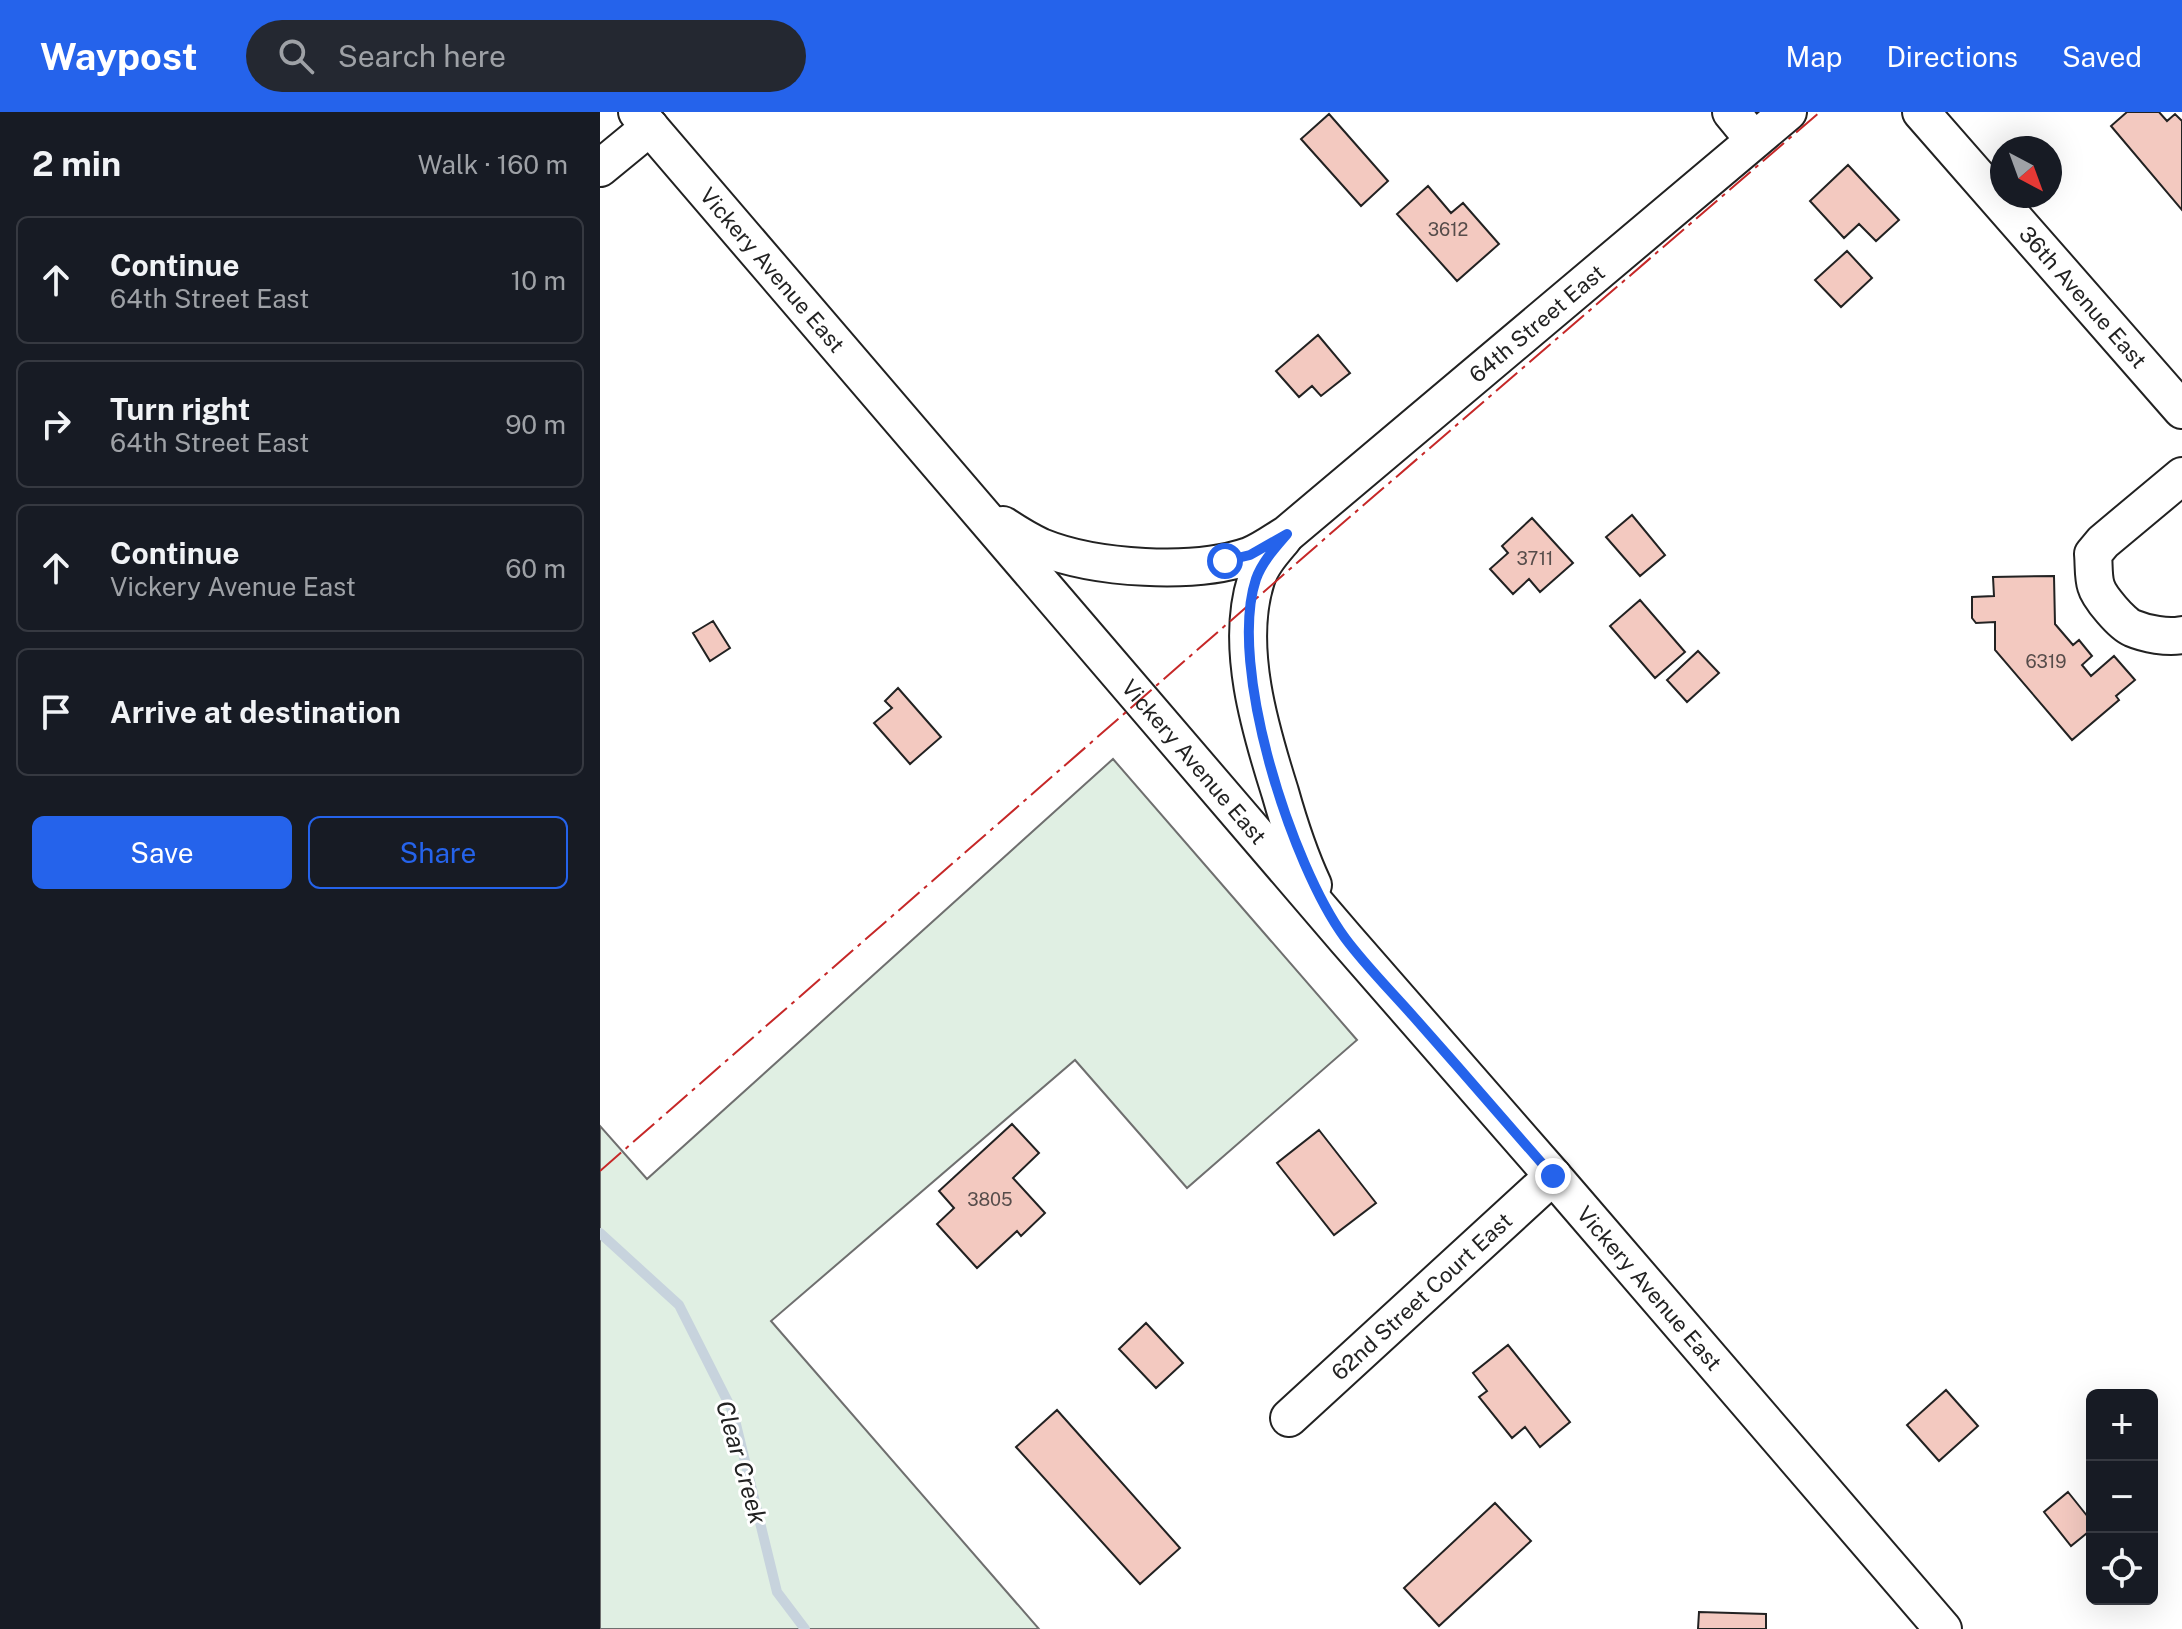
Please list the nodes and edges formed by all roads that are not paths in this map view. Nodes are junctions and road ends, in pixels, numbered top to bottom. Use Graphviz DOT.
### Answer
graph roads {
  1 [pos="1731,112"];
  2 [pos="1788,112"];
  3 [pos="1921,112"];
  4 [pos="644,120"];
  5 [pos="1754,140"];
  6 [pos="600,168"];
  7 [pos="2182,410"];
  8 [pos="2182,476"];
  9 [pos="973,503"];
  10 [pos="1287,534"];
  11 [pos="2182,635"];
  12 [pos="1346,939"];
  13 [pos="1553,1176"];
  14 [pos="1289,1418"];
  15 [pos="1943,1629"];
  1 -- 5 [label="street"];
  2 -- 5 [label="street, 64th Street East"];
  3 -- 7 [label="street, 36th Avenue East"];
  4 -- 6 [label="street"];
  4 -- 9 [label="street, Vickery Avenue East"];
  5 -- 10 [label="street, 64th Street East"];
  8 -- 11 [label="street"];
  9 -- 10 [label="street, 64th Street East"];
  9 -- 12 [label="street, Vickery Avenue East"];
  10 -- 12 [label="street, 64th Street East"];
  12 -- 13 [label="street, Vickery Avenue East"];
  13 -- 14 [label="street, 62nd Street Court East"];
  13 -- 15 [label="street, Vickery Avenue East"];
}
